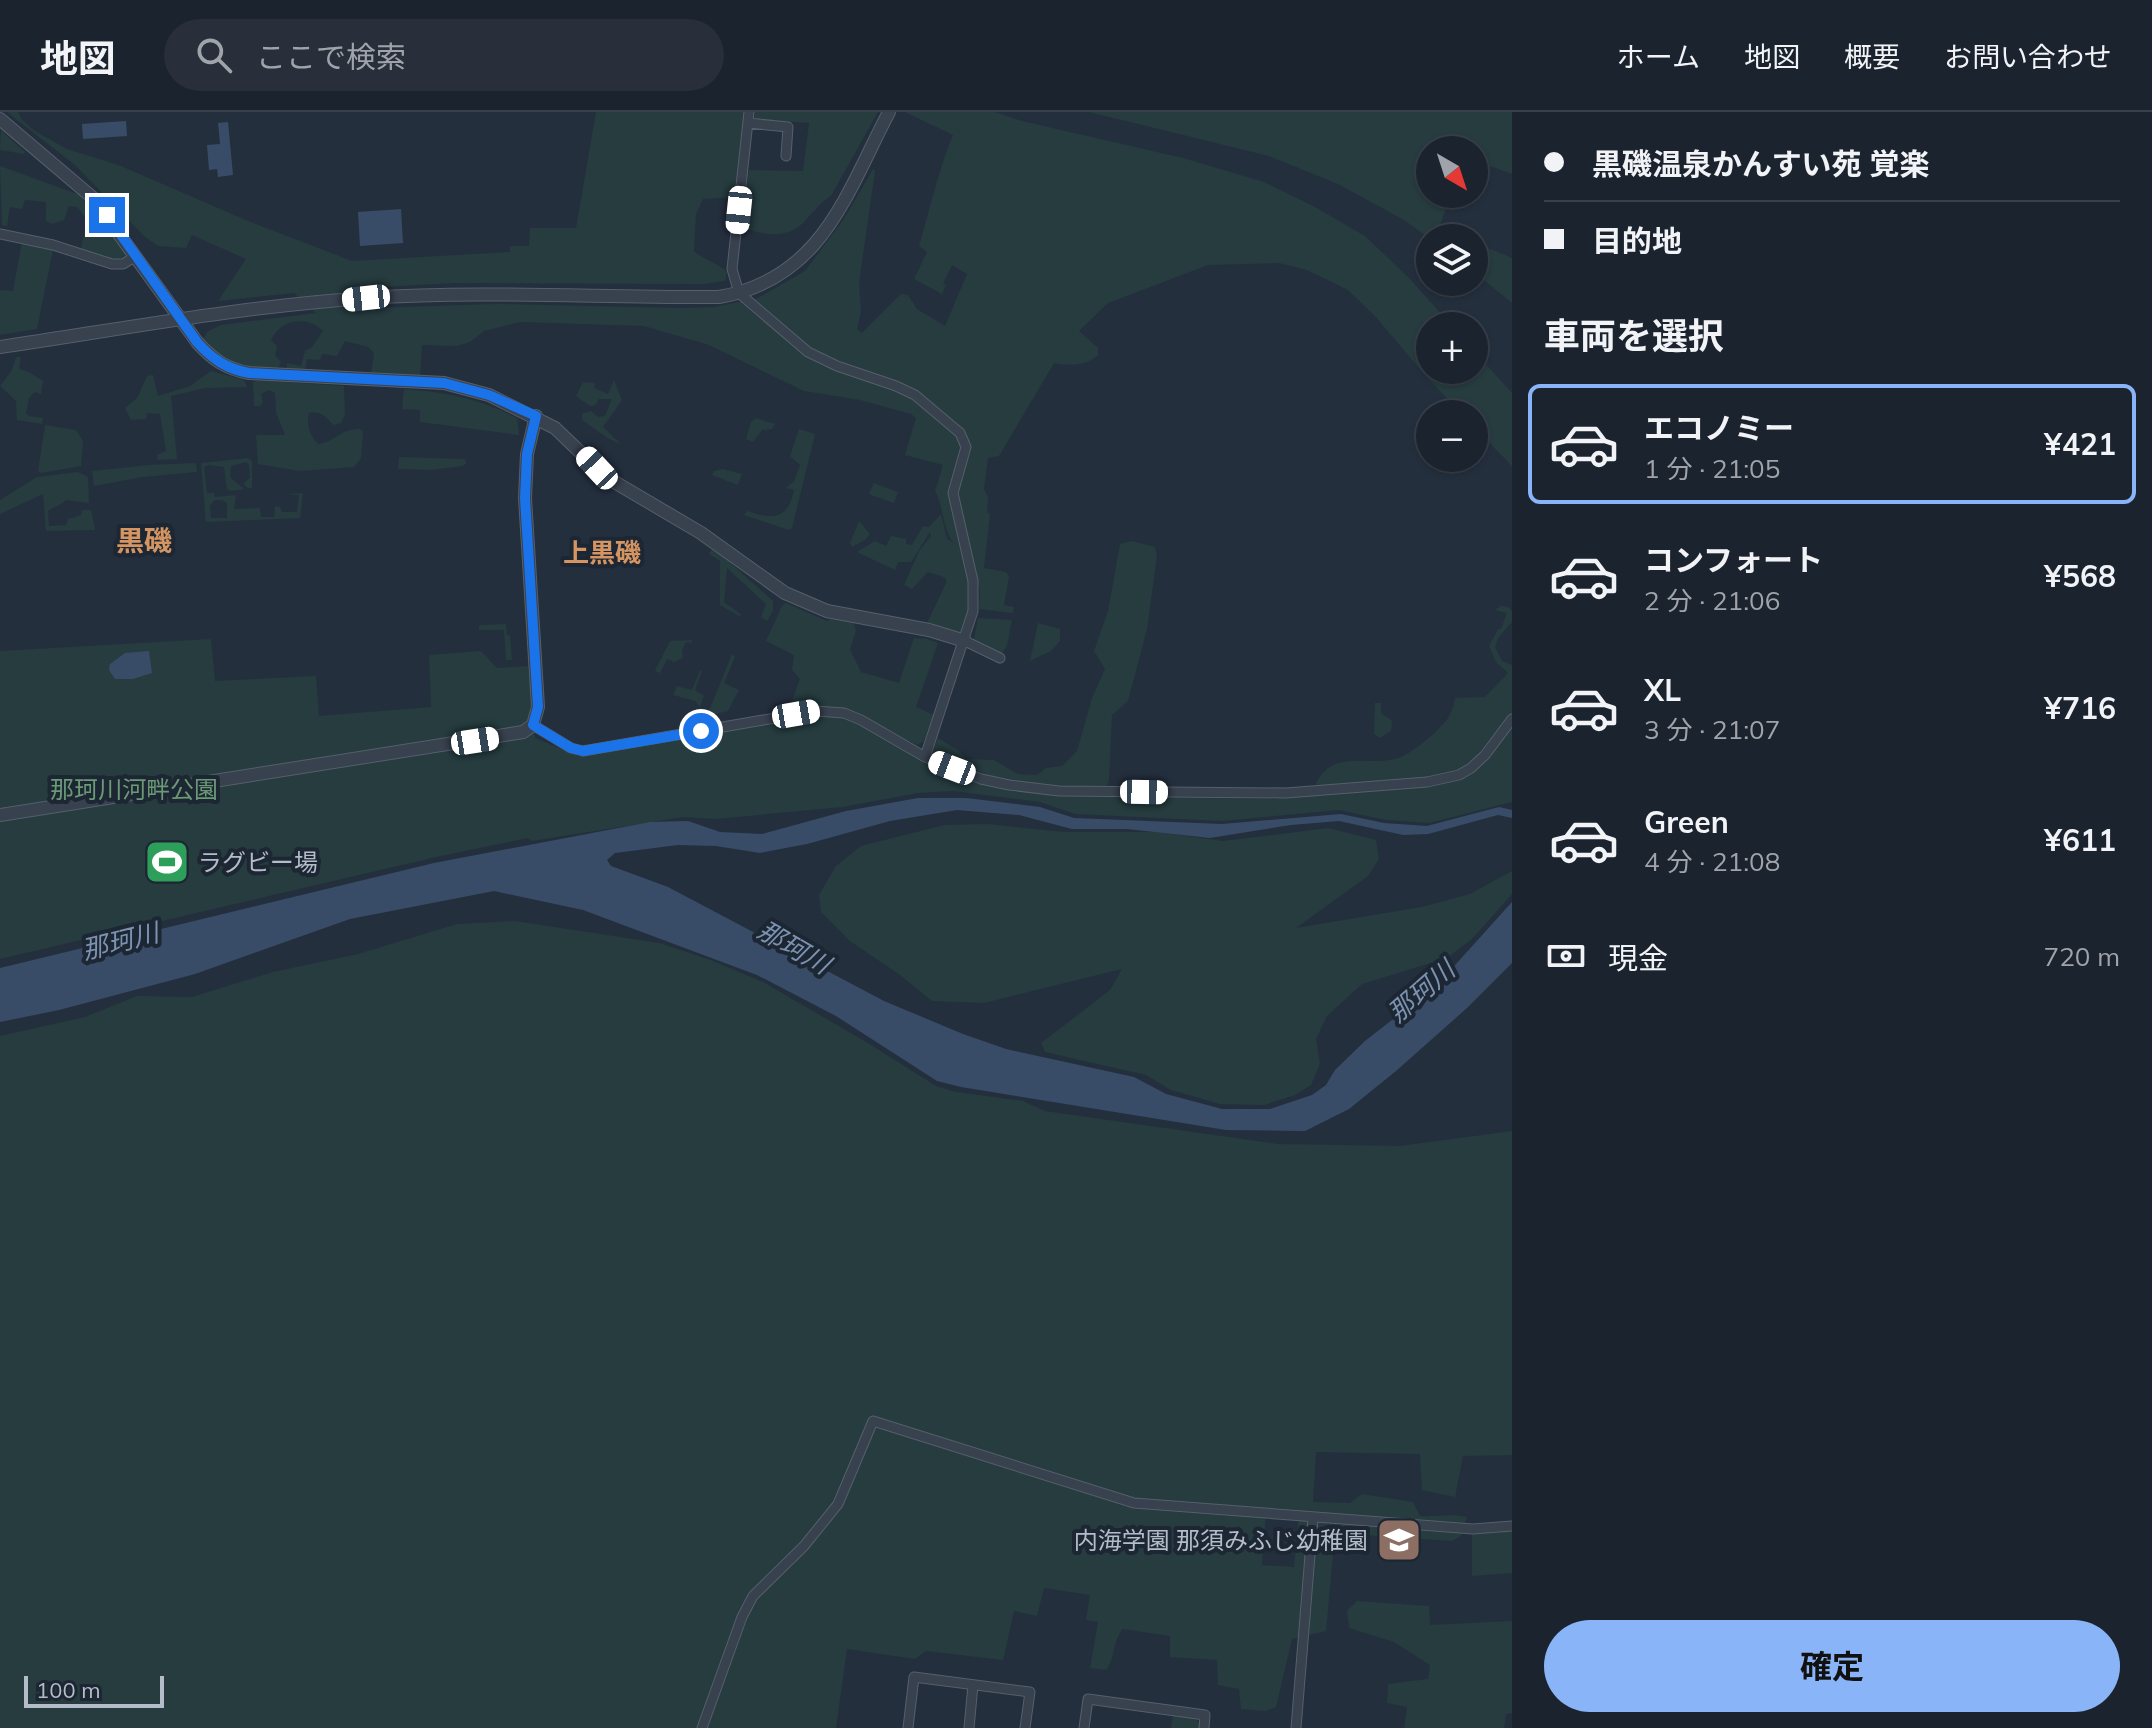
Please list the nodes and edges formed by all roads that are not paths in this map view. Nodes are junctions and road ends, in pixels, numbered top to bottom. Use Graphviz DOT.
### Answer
graph roads {
  1 [pos="889,112"];
  2 [pos="748,117"];
  3 [pos="0,119"];
  4 [pos="786,156"];
  5 [pos="0,234"];
  6 [pos="136,256"];
  7 [pos="739,293"];
  8 [pos="180,319"];
  9 [pos="0,347"];
  10 [pos="536,416"];
  11 [pos="965,641"];
  12 [pos="1000,658"];
  13 [pos="1512,719"];
  14 [pos="533,725"];
  15 [pos="925,757"];
  16 [pos="0,815"];
  17 [pos="1313,1518"];
  18 [pos="1512,1526"];
  19 [pos="973,1685"];
  20 [pos="702,1728"];
  21 [pos="908,1728"];
  22 [pos="969,1728"];
  23 [pos="1025,1728"];
  24 [pos="1084,1728"];
  25 [pos="1204,1728"];
  26 [pos="1296,1728"];
  1 -- 7 [label="street"];
  2 -- 4 [label="street"];
  2 -- 7 [label="street"];
  3 -- 6 [label="street"];
  5 -- 6 [label="street"];
  6 -- 8 [label="street"];
  7 -- 8 [label="street"];
  7 -- 11 [label="street"];
  8 -- 9 [label="street"];
  8 -- 10 [label="street"];
  10 -- 11 [label="street"];
  10 -- 14 [label="street"];
  11 -- 12 [label="street"];
  11 -- 15 [label="street"];
  13 -- 15 [label="street"];
  14 -- 15 [label="street"];
  14 -- 16 [label="street"];
  17 -- 18 [label="street"];
  17 -- 20 [label="street"];
  17 -- 26 [label="street"];
  19 -- 21 [label="street"];
  19 -- 22 [label="street"];
  19 -- 23 [label="street"];
  24 -- 25 [label="street"];
}
